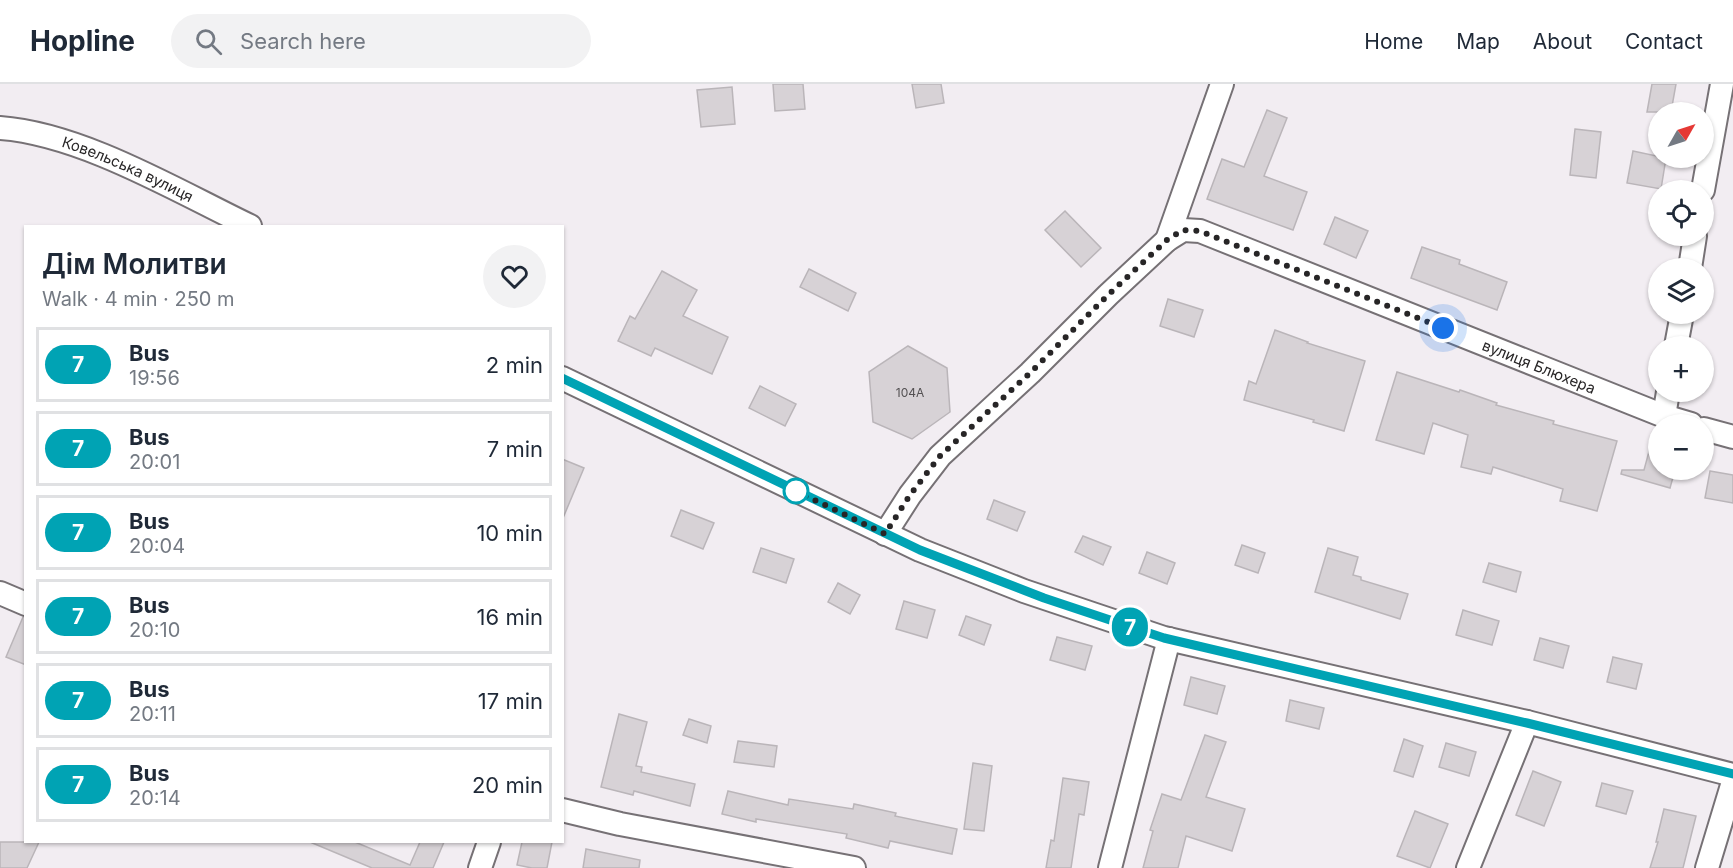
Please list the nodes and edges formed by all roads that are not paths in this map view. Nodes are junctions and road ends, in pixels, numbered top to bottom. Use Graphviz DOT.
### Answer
graph roads {
  1 [pos="1222,84"];
  2 [pos="1722,84"];
  3 [pos="0,129"];
  4 [pos="1705,180"];
  5 [pos="248,225"];
  6 [pos="1167,240"];
  7 [pos="564,379"];
  8 [pos="1659,414"];
  9 [pos="1714,432"];
  10 [pos="1733,437"];
  11 [pos="885,534"];
  12 [pos="0,593"];
  13 [pos="24,603"];
  14 [pos="1169,639"];
  15 [pos="1527,723"];
  16 [pos="1733,775"];
  17 [pos="1733,782"];
  18 [pos="564,810"];
  19 [pos="489,843"];
  20 [pos="480,868"];
  21 [pos="854,868"];
  22 [pos="1110,868"];
  23 [pos="1468,868"];
  24 [pos="1707,868"];
  1 -- 6 [label="street"];
  2 -- 4 [label="street"];
  3 -- 5 [label="street, Ковельська вулиця"];
  6 -- 8 [label="street, вулиця Блюхера"];
  6 -- 11 [label="street, вулиця Блюхера"];
  7 -- 11 [label="street"];
  9 -- 10 [label="street"];
  11 -- 14 [label="street"];
  12 -- 13 [label="street"];
  14 -- 15 [label="street"];
  14 -- 22 [label="street"];
  15 -- 16 [label="street"];
  15 -- 23 [label="street"];
  17 -- 24 [label="street"];
  18 -- 21 [label="street"];
  19 -- 20 [label="street"];
}
